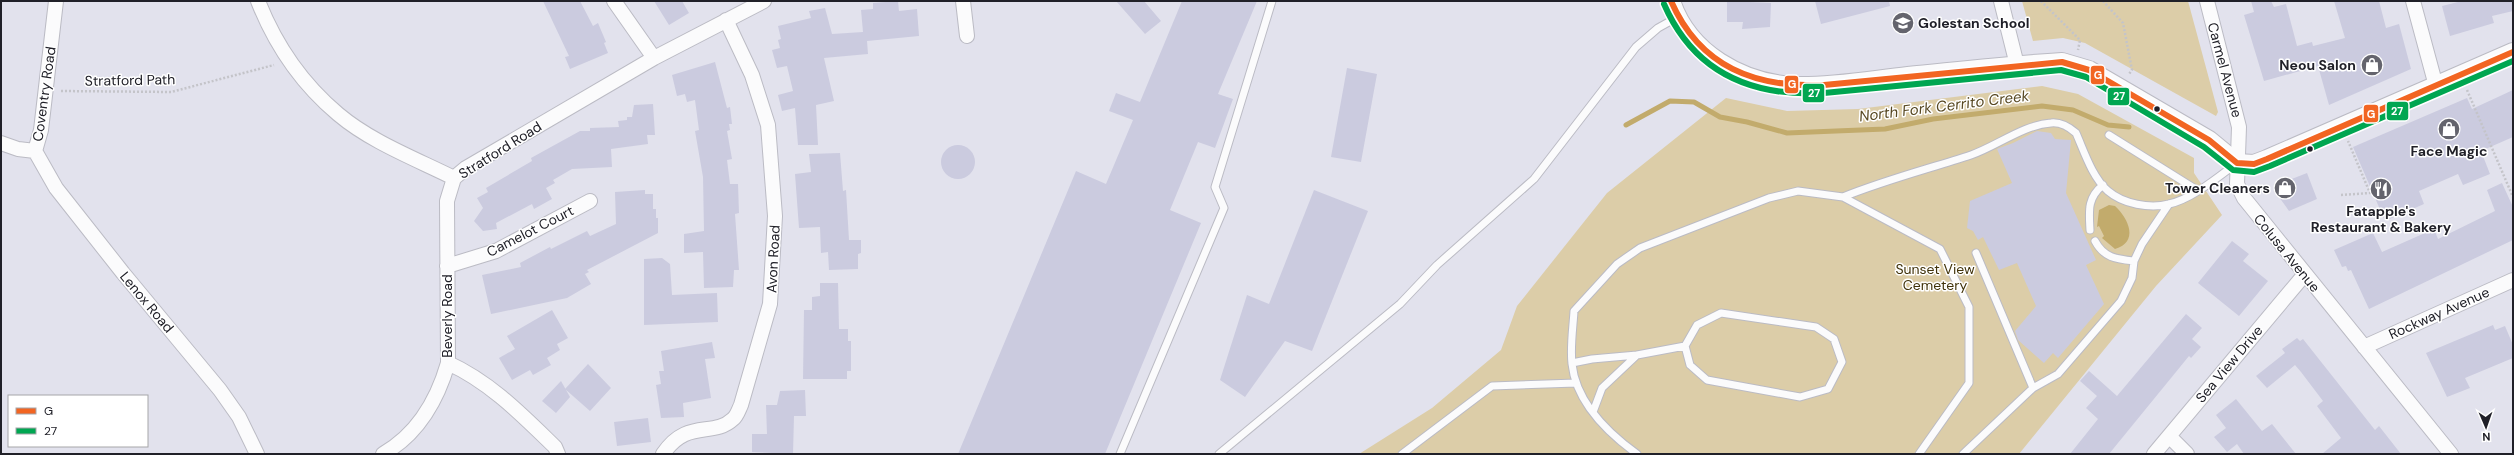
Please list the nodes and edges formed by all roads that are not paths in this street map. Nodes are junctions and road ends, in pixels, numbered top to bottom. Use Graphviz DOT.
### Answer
graph roads {
  1 [pos="56,1"];
  2 [pos="258,1"];
  3 [pos="614,1"];
  4 [pos="764,1"];
  5 [pos="962,1"];
  6 [pos="1272,1"];
  7 [pos="2001,1"];
  8 [pos="2206,1"];
  9 [pos="2413,1"];
  10 [pos="1673,9"];
  11 [pos="726,20"];
  12 [pos="967,36"];
  13 [pos="2513,52"];
  14 [pos="654,58"];
  15 [pos="2017,65"];
  16 [pos="2436,86"];
  17 [pos="2109,135"];
  18 [pos="1,143"];
  19 [pos="35,151"];
  20 [pos="2237,163"];
  21 [pos="454,178"];
  22 [pos="2103,185"];
  23 [pos="2197,190"];
  24 [pos="1843,197"];
  25 [pos="590,201"];
  26 [pos="2169,204"];
  27 [pos="2090,230"];
  28 [pos="2095,240"];
  29 [pos="1976,253"];
  30 [pos="2134,261"];
  31 [pos="447,266"];
  32 [pos="2305,274"];
  33 [pos="2513,280"];
  34 [pos="1685,346"];
  35 [pos="2364,347"];
  36 [pos="1637,355"];
  37 [pos="448,363"];
  38 [pos="1572,363"];
  39 [pos="1576,383"];
  40 [pos="2033,388"];
  41 [pos="1593,412"];
  42 [pos="2169,436"];
  43 [pos="258,454"];
  44 [pos="383,454"];
  45 [pos="558,454"];
  46 [pos="663,454"];
  47 [pos="1120,454"];
  48 [pos="1219,454"];
  49 [pos="1402,454"];
  50 [pos="1637,454"];
  51 [pos="1919,454"];
  52 [pos="1963,454"];
  53 [pos="2154,454"];
  54 [pos="2187,454"];
  55 [pos="2451,454"];
  1 -- 19 [label="street, Coventry Road"];
  2 -- 21 [label="street, Stratford Road"];
  3 -- 14 [label="street"];
  4 -- 11 [label="street, Stratford Road"];
  5 -- 12 [label="street"];
  6 -- 47 [label="lane"];
  7 -- 15 [label="street"];
  8 -- 20 [label="street, Carmel Avenue"];
  9 -- 16 [label="street"];
  10 -- 15 [label="street"];
  10 -- 48 [label="lane"];
  11 -- 14 [label="street, Stratford Road"];
  11 -- 46 [label="street, Avon Road"];
  13 -- 16 [label="street"];
  14 -- 21 [label="street, Stratford Road"];
  15 -- 20 [label="street"];
  16 -- 20 [label="street"];
  17 -- 23 [label="lane"];
  18 -- 19 [label="street, Coventry Road"];
  19 -- 43 [label="street, Lenox Road"];
  20 -- 23 [label="lane"];
  20 -- 32 [label="street, Colusa Avenue"];
  21 -- 31 [label="street, Beverly Road"];
  22 -- 24 [label="lane"];
  22 -- 26 [label="lane"];
  22 -- 27 [label="lane"];
  23 -- 26 [label="lane"];
  24 -- 38 [label="lane"];
  24 -- 51 [label="lane"];
  25 -- 31 [label="street, Camelot Court"];
  26 -- 30 [label="lane"];
  28 -- 30 [label="lane"];
  29 -- 40 [label="lane"];
  30 -- 40 [label="lane"];
  31 -- 37 [label="street, Beverly Road"];
  32 -- 35 [label="street, Colusa Avenue"];
  32 -- 42 [label="street, Sea View Drive"];
  33 -- 35 [label="street, Rockway Avenue"];
  34 -- 34 [label="lane"];
  34 -- 36 [label="lane"];
  35 -- 55 [label="street, Colusa Avenue"];
  36 -- 38 [label="lane"];
  36 -- 41 [label="lane"];
  37 -- 44 [label="street, Beverly Road"];
  37 -- 45 [label="street"];
  38 -- 39 [label="lane"];
  39 -- 41 [label="lane"];
  39 -- 49 [label="lane"];
  40 -- 52 [label="lane"];
  41 -- 50 [label="lane"];
  42 -- 53 [label="street, Sea View Drive"];
  42 -- 54 [label="street"];
}
